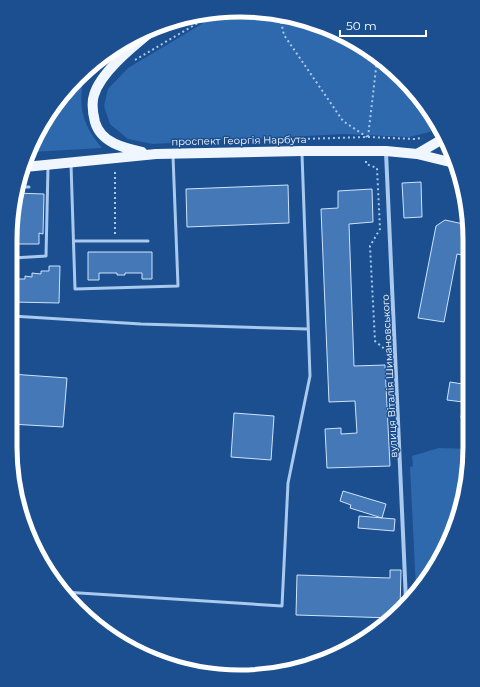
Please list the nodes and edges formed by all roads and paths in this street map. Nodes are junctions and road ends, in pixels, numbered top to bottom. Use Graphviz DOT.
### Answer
graph roads {
  1 [pos="203,20"];
  2 [pos="281,21"];
  3 [pos="141,40"];
  4 [pos="134,60"];
  5 [pos="377,63"];
  6 [pos="428,136"];
  7 [pos="368,137"];
  8 [pos="266,140"];
  9 [pos="440,141"];
  10 [pos="302,151"];
  11 [pos="368,151"];
  12 [pos="386,151"];
  13 [pos="156,154"];
  14 [pos="173,154"];
  15 [pos="417,154"];
  16 [pos="71,162"];
  17 [pos="449,162"];
  18 [pos="48,165"];
  19 [pos="30,166"];
  20 [pos="115,168"];
  21 [pos="24,187"];
  22 [pos="29,187"];
  23 [pos="74,241"];
  24 [pos="148,241"];
  25 [pos="115,242"];
  26 [pos="17,258"];
  27 [pos="17,316"];
  28 [pos="308,329"];
  29 [pos="389,353"];
  30 [pos="71,592"];
  31 [pos="406,596"];
  1 -- 4 [label="path"];
  2 -- 7 [label="path"];
  3 -- 13 [label="main road"];
  5 -- 7 [label="path"];
  6 -- 7 [label="path"];
  7 -- 8 [label="path"];
  9 -- 15 [label="main road"];
  10 -- 11 [label="main road, проспект Георгія Нарбута"];
  10 -- 14 [label="main road, проспект Георгія Нарбута"];
  10 -- 28 [label="lane"];
  11 -- 12 [label="main road, проспект Георгія Нарбута"];
  11 -- 29 [label="path"];
  12 -- 15 [label="main road, проспект Георгія Нарбута"];
  12 -- 31 [label="street, вулиця Віталія Шимановського"];
  13 -- 14 [label="main road, проспект Георгія Нарбута"];
  13 -- 16 [label="main road, проспект Георгія Нарбута"];
  14 -- 23 [label="lane"];
  15 -- 17 [label="main road, проспект Георгія Нарбута"];
  16 -- 18 [label="main road, проспект Георгія Нарбута"];
  16 -- 23 [label="lane"];
  18 -- 19 [label="main road, проспект Георгія Нарбута"];
  18 -- 26 [label="lane"];
  20 -- 25 [label="path"];
  21 -- 22 [label="lane"];
  23 -- 25 [label="lane"];
  24 -- 25 [label="lane"];
  27 -- 28 [label="lane"];
  28 -- 30 [label="lane"];
}
